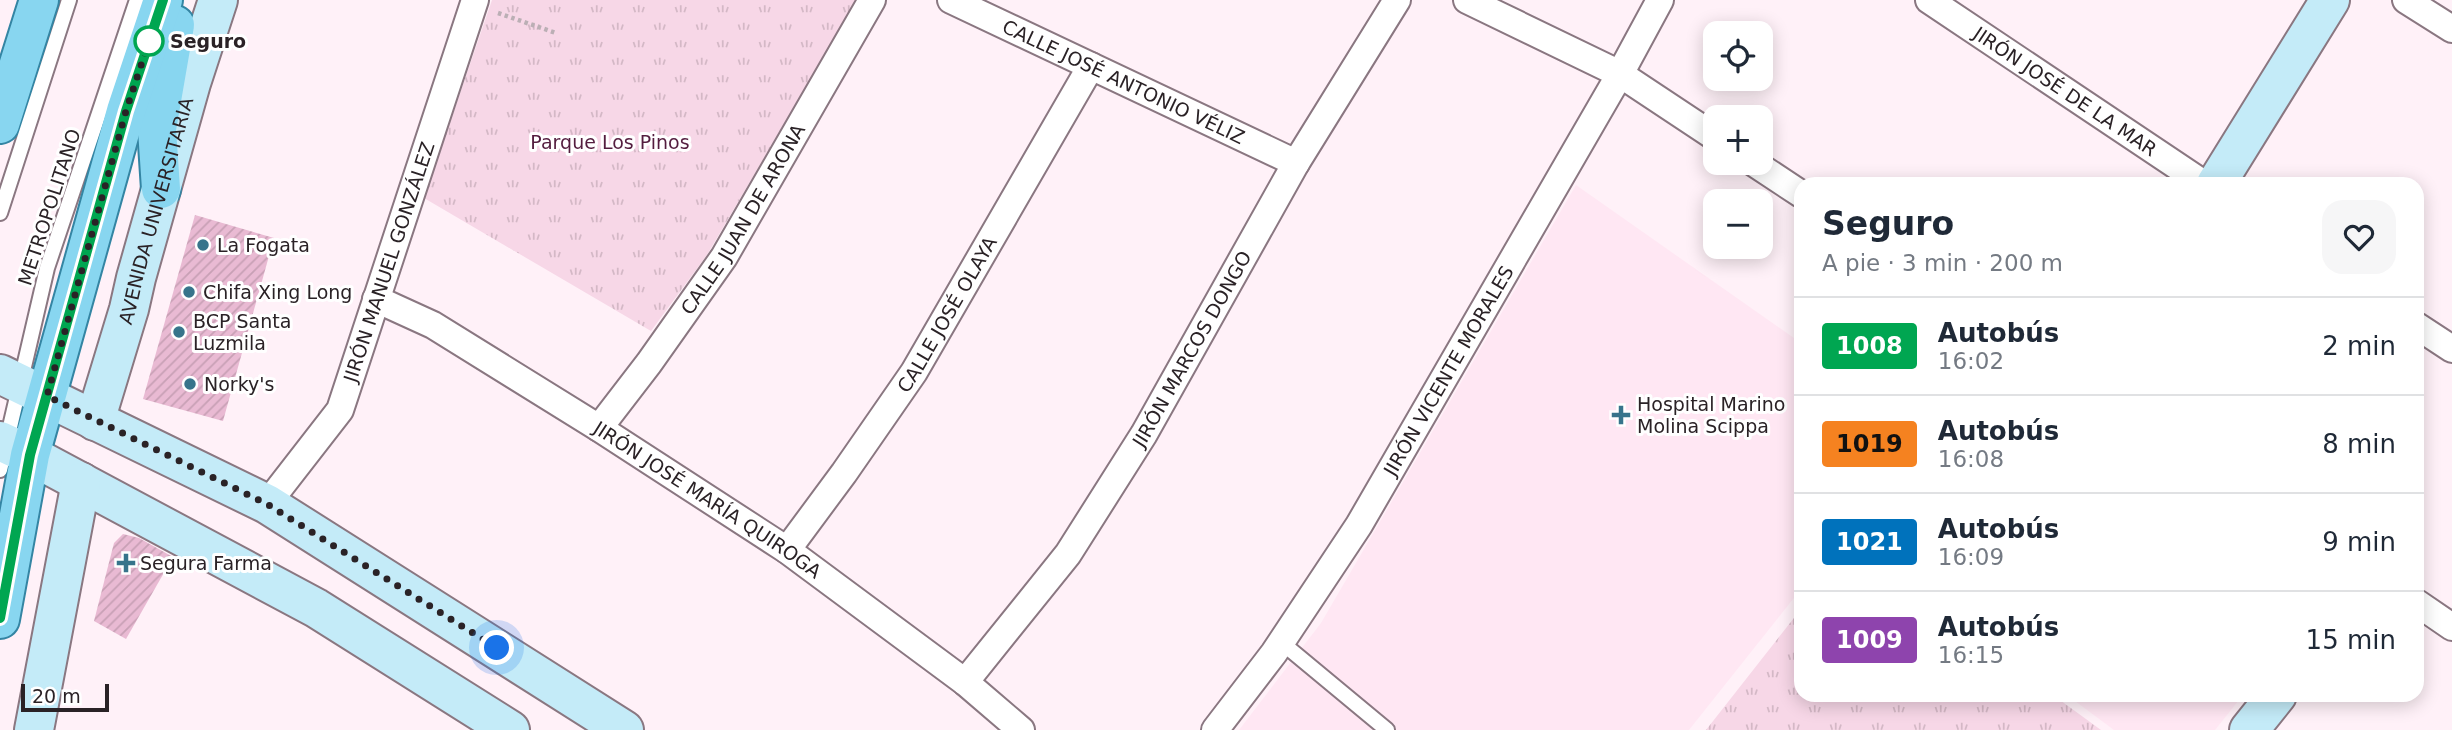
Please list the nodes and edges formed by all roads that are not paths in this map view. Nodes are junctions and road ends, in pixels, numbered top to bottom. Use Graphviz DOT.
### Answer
graph roads {
  1 [pos="24,0"];
  2 [pos="39,0"];
  3 [pos="69,0"];
  4 [pos="137,0"];
  5 [pos="163,0"];
  6 [pos="178,0"];
  7 [pos="218,0"];
  8 [pos="872,0"];
  9 [pos="951,0"];
  10 [pos="1397,0"];
  11 [pos="1467,0"];
  12 [pos="1660,0"];
  13 [pos="1928,0"];
  14 [pos="2330,0"];
  15 [pos="2406,0"];
  16 [pos="474,2"];
  17 [pos="2452,30"];
  18 [pos="0,47"];
  19 [pos="1091,66"];
  20 [pos="1620,74"];
  21 [pos="0,124"];
  22 [pos="1703,129"];
  23 [pos="1296,163"];
  24 [pos="1772,175"];
  25 [pos="2194,177"];
  26 [pos="2220,177"];
  27 [pos="161,189"];
  28 [pos="1794,189"];
  29 [pos="0,213"];
  30 [pos="376,299"];
  31 [pos="2424,331"];
  32 [pos="2452,349"];
  33 [pos="22,384"];
  34 [pos="95,421"];
  35 [pos="599,428"];
  36 [pos="9,452"];
  37 [pos="80,482"];
  38 [pos="267,504"];
  39 [pos="787,550"];
  40 [pos="346,553"];
  41 [pos="419,599"];
  42 [pos="316,608"];
  43 [pos="2424,608"];
  44 [pos="0,619"];
  45 [pos="2452,627"];
  46 [pos="1281,642"];
  47 [pos="388,652"];
  48 [pos="965,682"];
  49 [pos="2271,702"];
  50 [pos="34,730"];
  51 [pos="510,730"];
  52 [pos="624,730"];
  53 [pos="1021,730"];
  54 [pos="1215,730"];
  55 [pos="1387,730"];
  56 [pos="2249,730"];
  1 -- 18 [label="main road"];
  2 -- 21 [label="main road"];
  3 -- 29 [label="lane"];
  4 -- 33 [label="lane, METROPOLITANO"];
  5 -- 33 [label="main road"];
  6 -- 27 [label="main road"];
  7 -- 27 [label="main road, AVENIDA UNIVERSITARIA"];
  8 -- 35 [label="street, CALLE JUAN DE ARONA"];
  9 -- 19 [label="street, CALLE JOSÉ ANTONIO VÉLIZ"];
  10 -- 23 [label="street, JIRÓN MARCOS DONGO"];
  11 -- 20 [label="street"];
  12 -- 20 [label="street, JIRÓN VICENTE MORALES"];
  13 -- 25 [label="street, JIRÓN JOSÉ DE LA MAR"];
  14 -- 26 [label="main road"];
  15 -- 17 [label="street"];
  16 -- 30 [label="street, JIRÓN MANUEL GONZÁLEZ"];
  19 -- 23 [label="street, CALLE JOSÉ ANTONIO VÉLIZ"];
  19 -- 39 [label="street, CALLE JOSÉ OLAYA"];
  20 -- 22 [label="street"];
  20 -- 46 [label="street, JIRÓN VICENTE MORALES"];
  23 -- 48 [label="street, JIRÓN MARCOS DONGO"];
  24 -- 28 [label="street"];
  27 -- 34 [label="main road, AVENIDA UNIVERSITARIA"];
  30 -- 35 [label="street, JIRÓN JOSÉ MARÍA QUIROGA"];
  30 -- 38 [label="street, JIRÓN MANUEL GONZÁLEZ"];
  31 -- 32 [label="street"];
  33 -- 34 [label="main road"];
  33 -- 36 [label="main road"];
  34 -- 38 [label="main road"];
  35 -- 39 [label="street, JIRÓN JOSÉ MARÍA QUIROGA"];
  36 -- 37 [label="main road"];
  36 -- 44 [label="main road"];
  37 -- 42 [label="main road"];
  37 -- 50 [label="main road"];
  38 -- 40 [label="main road"];
  39 -- 48 [label="street, JIRÓN JOSÉ MARÍA QUIROGA"];
  40 -- 41 [label="main road"];
  40 -- 42 [label="main road"];
  41 -- 47 [label="main road"];
  41 -- 52 [label="main road"];
  42 -- 47 [label="main road"];
  43 -- 45 [label="street"];
  46 -- 54 [label="street, JIRÓN VICENTE MORALES"];
  46 -- 55 [label="lane"];
  47 -- 51 [label="main road"];
  48 -- 53 [label="street, JIRÓN JOSÉ MARÍA QUIROGA"];
  49 -- 56 [label="main road"];
}
